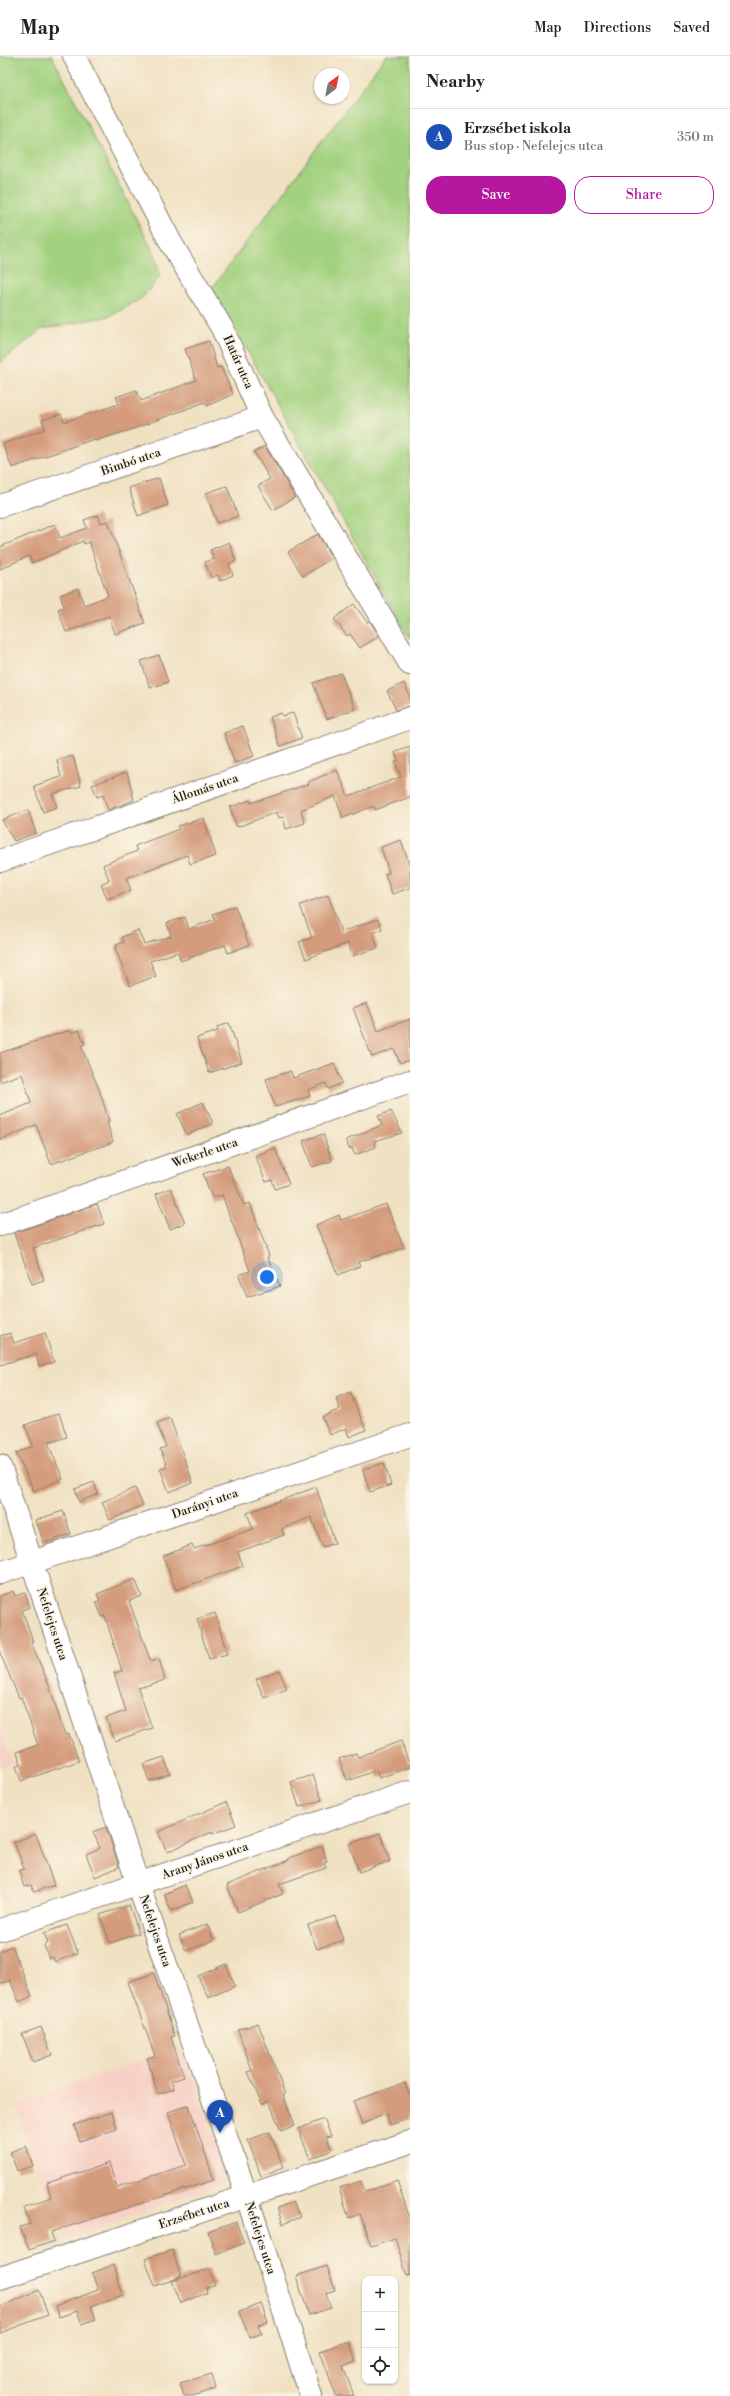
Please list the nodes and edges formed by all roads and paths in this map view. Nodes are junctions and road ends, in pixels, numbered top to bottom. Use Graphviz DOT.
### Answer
graph roads {
  1 [pos="74,56"];
  2 [pos="262,417"];
  3 [pos="0,506"];
  4 [pos="410,664"];
  5 [pos="410,718"];
  6 [pos="0,861"];
  7 [pos="410,1080"];
  8 [pos="0,1225"];
  9 [pos="410,1435"];
  10 [pos="0,1466"];
  11 [pos="32,1562"];
  12 [pos="0,1573"];
  13 [pos="410,1792"];
  14 [pos="138,1884"];
  15 [pos="0,1930"];
  16 [pos="410,2142"];
  17 [pos="247,2197"];
  18 [pos="0,2278"];
  19 [pos="311,2396"];
  1 -- 2 [label="street, Határ utca"];
  2 -- 3 [label="street, Bimbó utca"];
  2 -- 4 [label="street, Határ utca"];
  5 -- 6 [label="street, Állomás utca"];
  7 -- 8 [label="street, Wekerle utca"];
  9 -- 11 [label="street, Darányi utca"];
  10 -- 11 [label="street, Nefelejcs utca"];
  11 -- 12 [label="street, Darányi utca"];
  11 -- 14 [label="street, Nefelejcs utca"];
  13 -- 14 [label="street, Arany János utca"];
  14 -- 15 [label="street, Arany János utca"];
  14 -- 17 [label="street, Nefelejcs utca"];
  16 -- 17 [label="street, Erzsébet utca"];
  17 -- 18 [label="street, Erzsébet utca"];
  17 -- 19 [label="street, Nefelejcs utca"];
}
